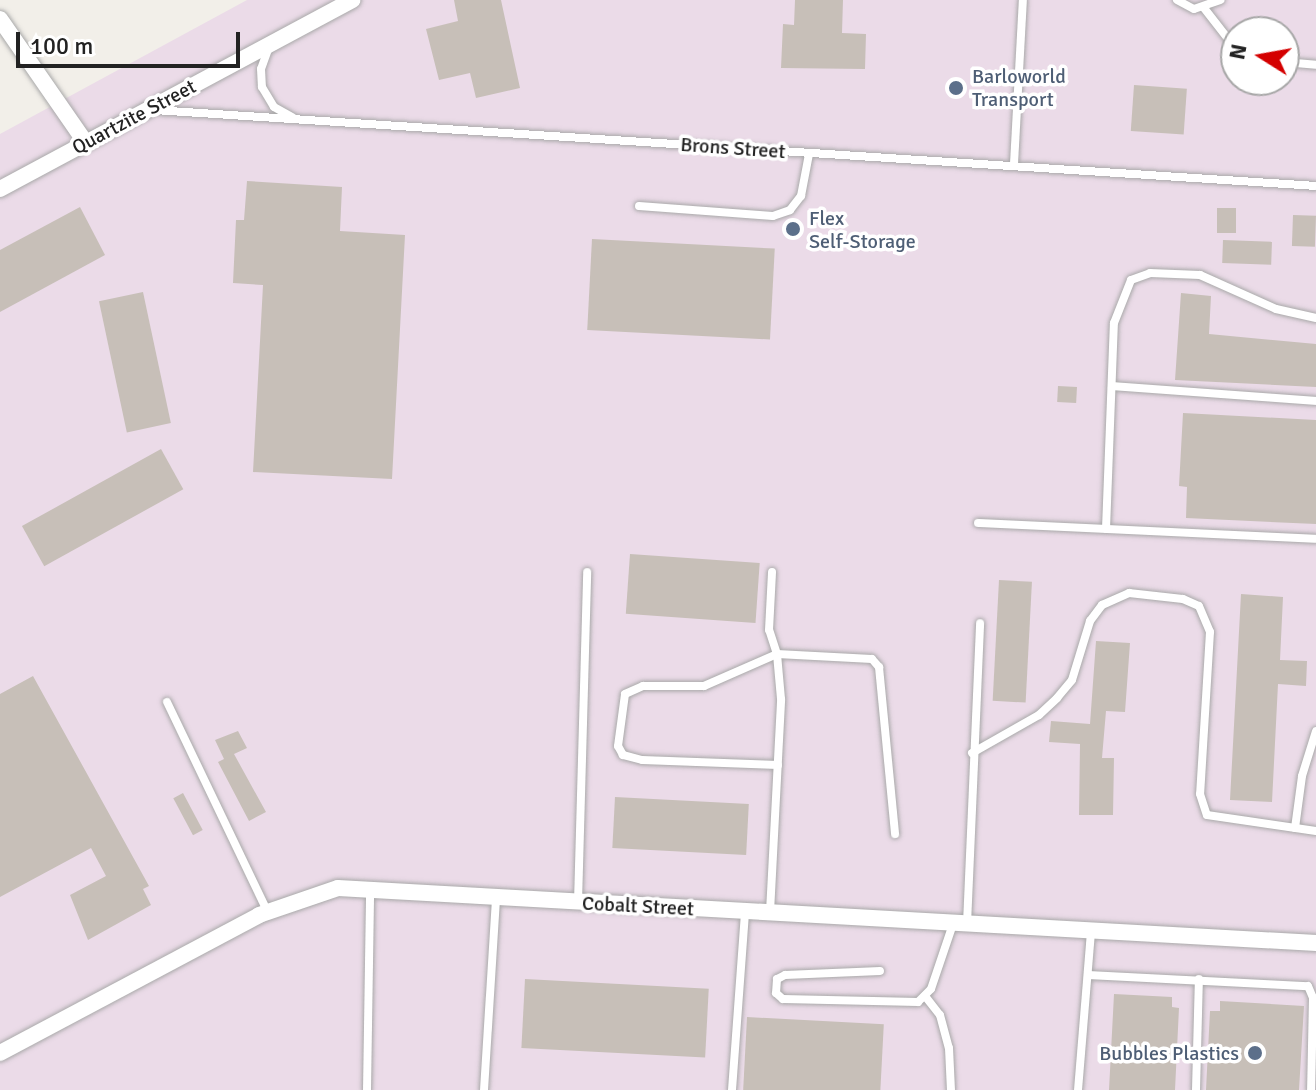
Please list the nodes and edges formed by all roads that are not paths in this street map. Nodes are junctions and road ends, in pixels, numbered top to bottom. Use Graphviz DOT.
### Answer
graph roads {
  1 [pos="352,0"];
  2 [pos="1023,0"];
  3 [pos="1177,0"];
  4 [pos="1220,0"];
  5 [pos="1204,8"];
  6 [pos="0,19"];
  7 [pos="1220,28"];
  8 [pos="269,44"];
  9 [pos="149,110"];
  10 [pos="297,119"];
  11 [pos="86,143"];
  12 [pos="809,154"];
  13 [pos="1014,164"];
  14 [pos="1316,186"];
  15 [pos="0,189"];
  16 [pos="639,206"];
  17 [pos="1316,318"];
  18 [pos="1112,386"];
  19 [pos="1316,401"];
  20 [pos="978,523"];
  21 [pos="1106,529"];
  22 [pos="1316,539"];
  23 [pos="587,572"];
  24 [pos="772,572"];
  25 [pos="980,623"];
  26 [pos="777,654"];
  27 [pos="167,702"];
  28 [pos="1316,731"];
  29 [pos="972,753"];
  30 [pos="778,765"];
  31 [pos="1295,828"];
  32 [pos="1316,831"];
  33 [pos="895,834"];
  34 [pos="370,889"];
  35 [pos="496,898"];
  36 [pos="578,903"];
  37 [pos="267,911"];
  38 [pos="745,912"];
  39 [pos="770,913"];
  40 [pos="960,924"];
  41 [pos="1091,931"];
  42 [pos="1316,943"];
  43 [pos="880,971"];
  44 [pos="1088,975"];
  45 [pos="1199,979"];
  46 [pos="925,996"];
  47 [pos="0,1053"];
  48 [pos="367,1090"];
  49 [pos="484,1090"];
  50 [pos="732,1090"];
  51 [pos="951,1090"];
  52 [pos="1078,1090"];
  53 [pos="1196,1090"];
  54 [pos="1311,1090"];
  1 -- 8 [label="street, Quartzite Street"];
  2 -- 13 [label="lane"];
  3 -- 5 [label="lane"];
  4 -- 5 [label="lane"];
  5 -- 7 [label="lane"];
  6 -- 11 [label="street"];
  8 -- 9 [label="street, Quartzite Street"];
  8 -- 10 [label="lane"];
  9 -- 10 [label="lane, Brons Street"];
  9 -- 11 [label="street, Quartzite Street"];
  10 -- 12 [label="lane, Brons Street"];
  11 -- 15 [label="street, Quartzite Street"];
  12 -- 13 [label="lane, Brons Street"];
  12 -- 16 [label="lane"];
  13 -- 14 [label="lane, Brons Street"];
  17 -- 18 [label="lane"];
  18 -- 19 [label="lane"];
  18 -- 21 [label="lane"];
  20 -- 21 [label="lane"];
  21 -- 22 [label="lane"];
  23 -- 36 [label="lane"];
  24 -- 26 [label="lane"];
  25 -- 29 [label="lane"];
  26 -- 30 [label="lane"];
  26 -- 30 [label="lane"];
  26 -- 33 [label="lane"];
  27 -- 37 [label="lane"];
  28 -- 31 [label="lane"];
  29 -- 31 [label="lane"];
  29 -- 40 [label="lane"];
  30 -- 39 [label="lane"];
  31 -- 32 [label="lane"];
  34 -- 35 [label="street, Cobalt Street"];
  34 -- 37 [label="street, Cobalt Street"];
  34 -- 48 [label="lane"];
  35 -- 36 [label="street, Cobalt Street"];
  35 -- 49 [label="lane"];
  36 -- 38 [label="street, Cobalt Street"];
  37 -- 47 [label="street, Cobalt Street"];
  38 -- 39 [label="street, Cobalt Street"];
  38 -- 50 [label="lane"];
  39 -- 40 [label="street, Cobalt Street"];
  40 -- 41 [label="street, Cobalt Street"];
  40 -- 46 [label="lane"];
  41 -- 42 [label="street, Cobalt Street"];
  41 -- 44 [label="lane"];
  43 -- 46 [label="lane"];
  44 -- 45 [label="lane"];
  44 -- 52 [label="lane"];
  45 -- 53 [label="lane"];
  45 -- 54 [label="lane"];
  46 -- 51 [label="lane"];
}
